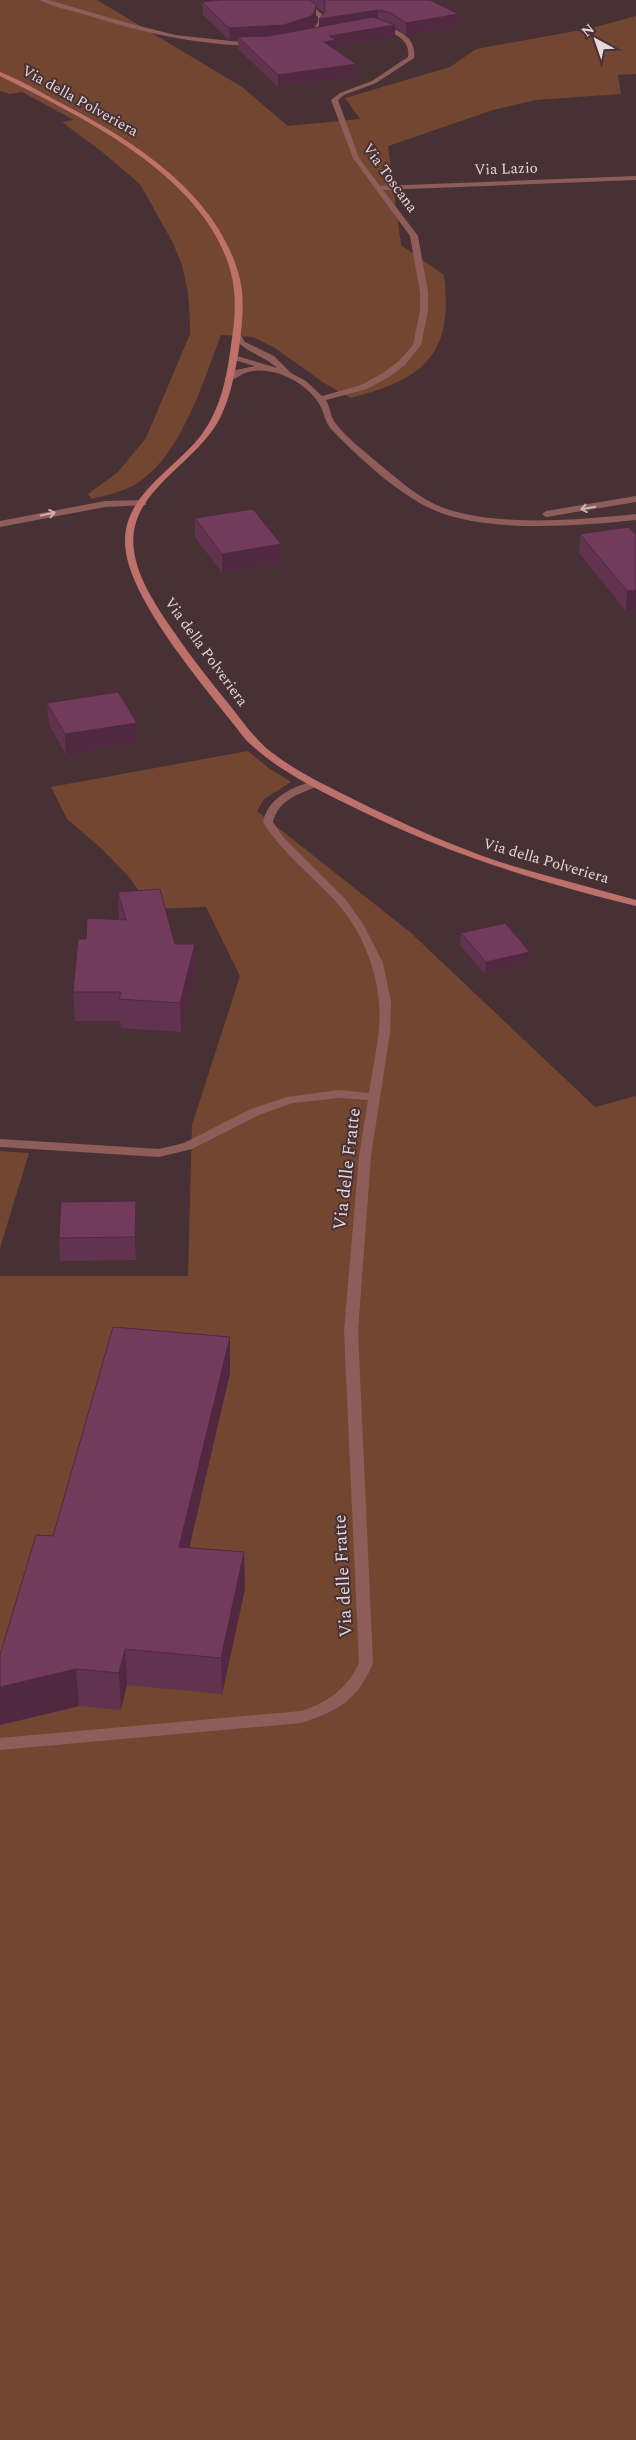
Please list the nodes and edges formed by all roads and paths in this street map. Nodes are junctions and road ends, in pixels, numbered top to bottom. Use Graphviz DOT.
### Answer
graph roads {
  1 [pos="44,0"];
  2 [pos="301,0"];
  3 [pos="371,26"];
  4 [pos="323,34"];
  5 [pos="264,44"];
  6 [pos="0,74"];
  7 [pos="636,178"];
  8 [pos="378,188"];
  9 [pos="236,336"];
  10 [pos="234,357"];
  11 [pos="278,367"];
  12 [pos="228,380"];
  13 [pos="321,400"];
  14 [pos="636,499"];
  15 [pos="143,503"];
  16 [pos="473,517"];
  17 [pos="636,517"];
  18 [pos="0,524"];
  19 [pos="314,784"];
  20 [pos="636,903"];
  21 [pos="374,1097"];
  22 [pos="0,1143"];
  23 [pos="0,1744"];
  1 -- 5 [label="street"];
  2 -- 4 [label="street"];
  3 -- 8 [label="street, Via Toscana"];
  6 -- 9 [label="main road, Via della Polveriera"];
  7 -- 8 [label="street, Via Lazio"];
  8 -- 13 [label="street, Via Toscana"];
  9 -- 10 [label="main road, Via della Polveriera"];
  9 -- 11 [label="street"];
  10 -- 11 [label="street"];
  10 -- 12 [label="main road, Via della Polveriera"];
  11 -- 12 [label="street"];
  11 -- 13 [label="street"];
  12 -- 15 [label="main road, Via della Polveriera"];
  13 -- 16 [label="street"];
  14 -- 16 [label="street, one-way"];
  18 -- 15 [label="street, one-way"];
  15 -- 19 [label="main road, Via della Polveriera"];
  16 -- 17 [label="street"];
  19 -- 20 [label="main road, Via della Polveriera"];
  19 -- 21 [label="street, Via delle Fratte"];
  21 -- 22 [label="street, Via delle Fratte"];
  21 -- 23 [label="street, Via delle Fratte"];
}
